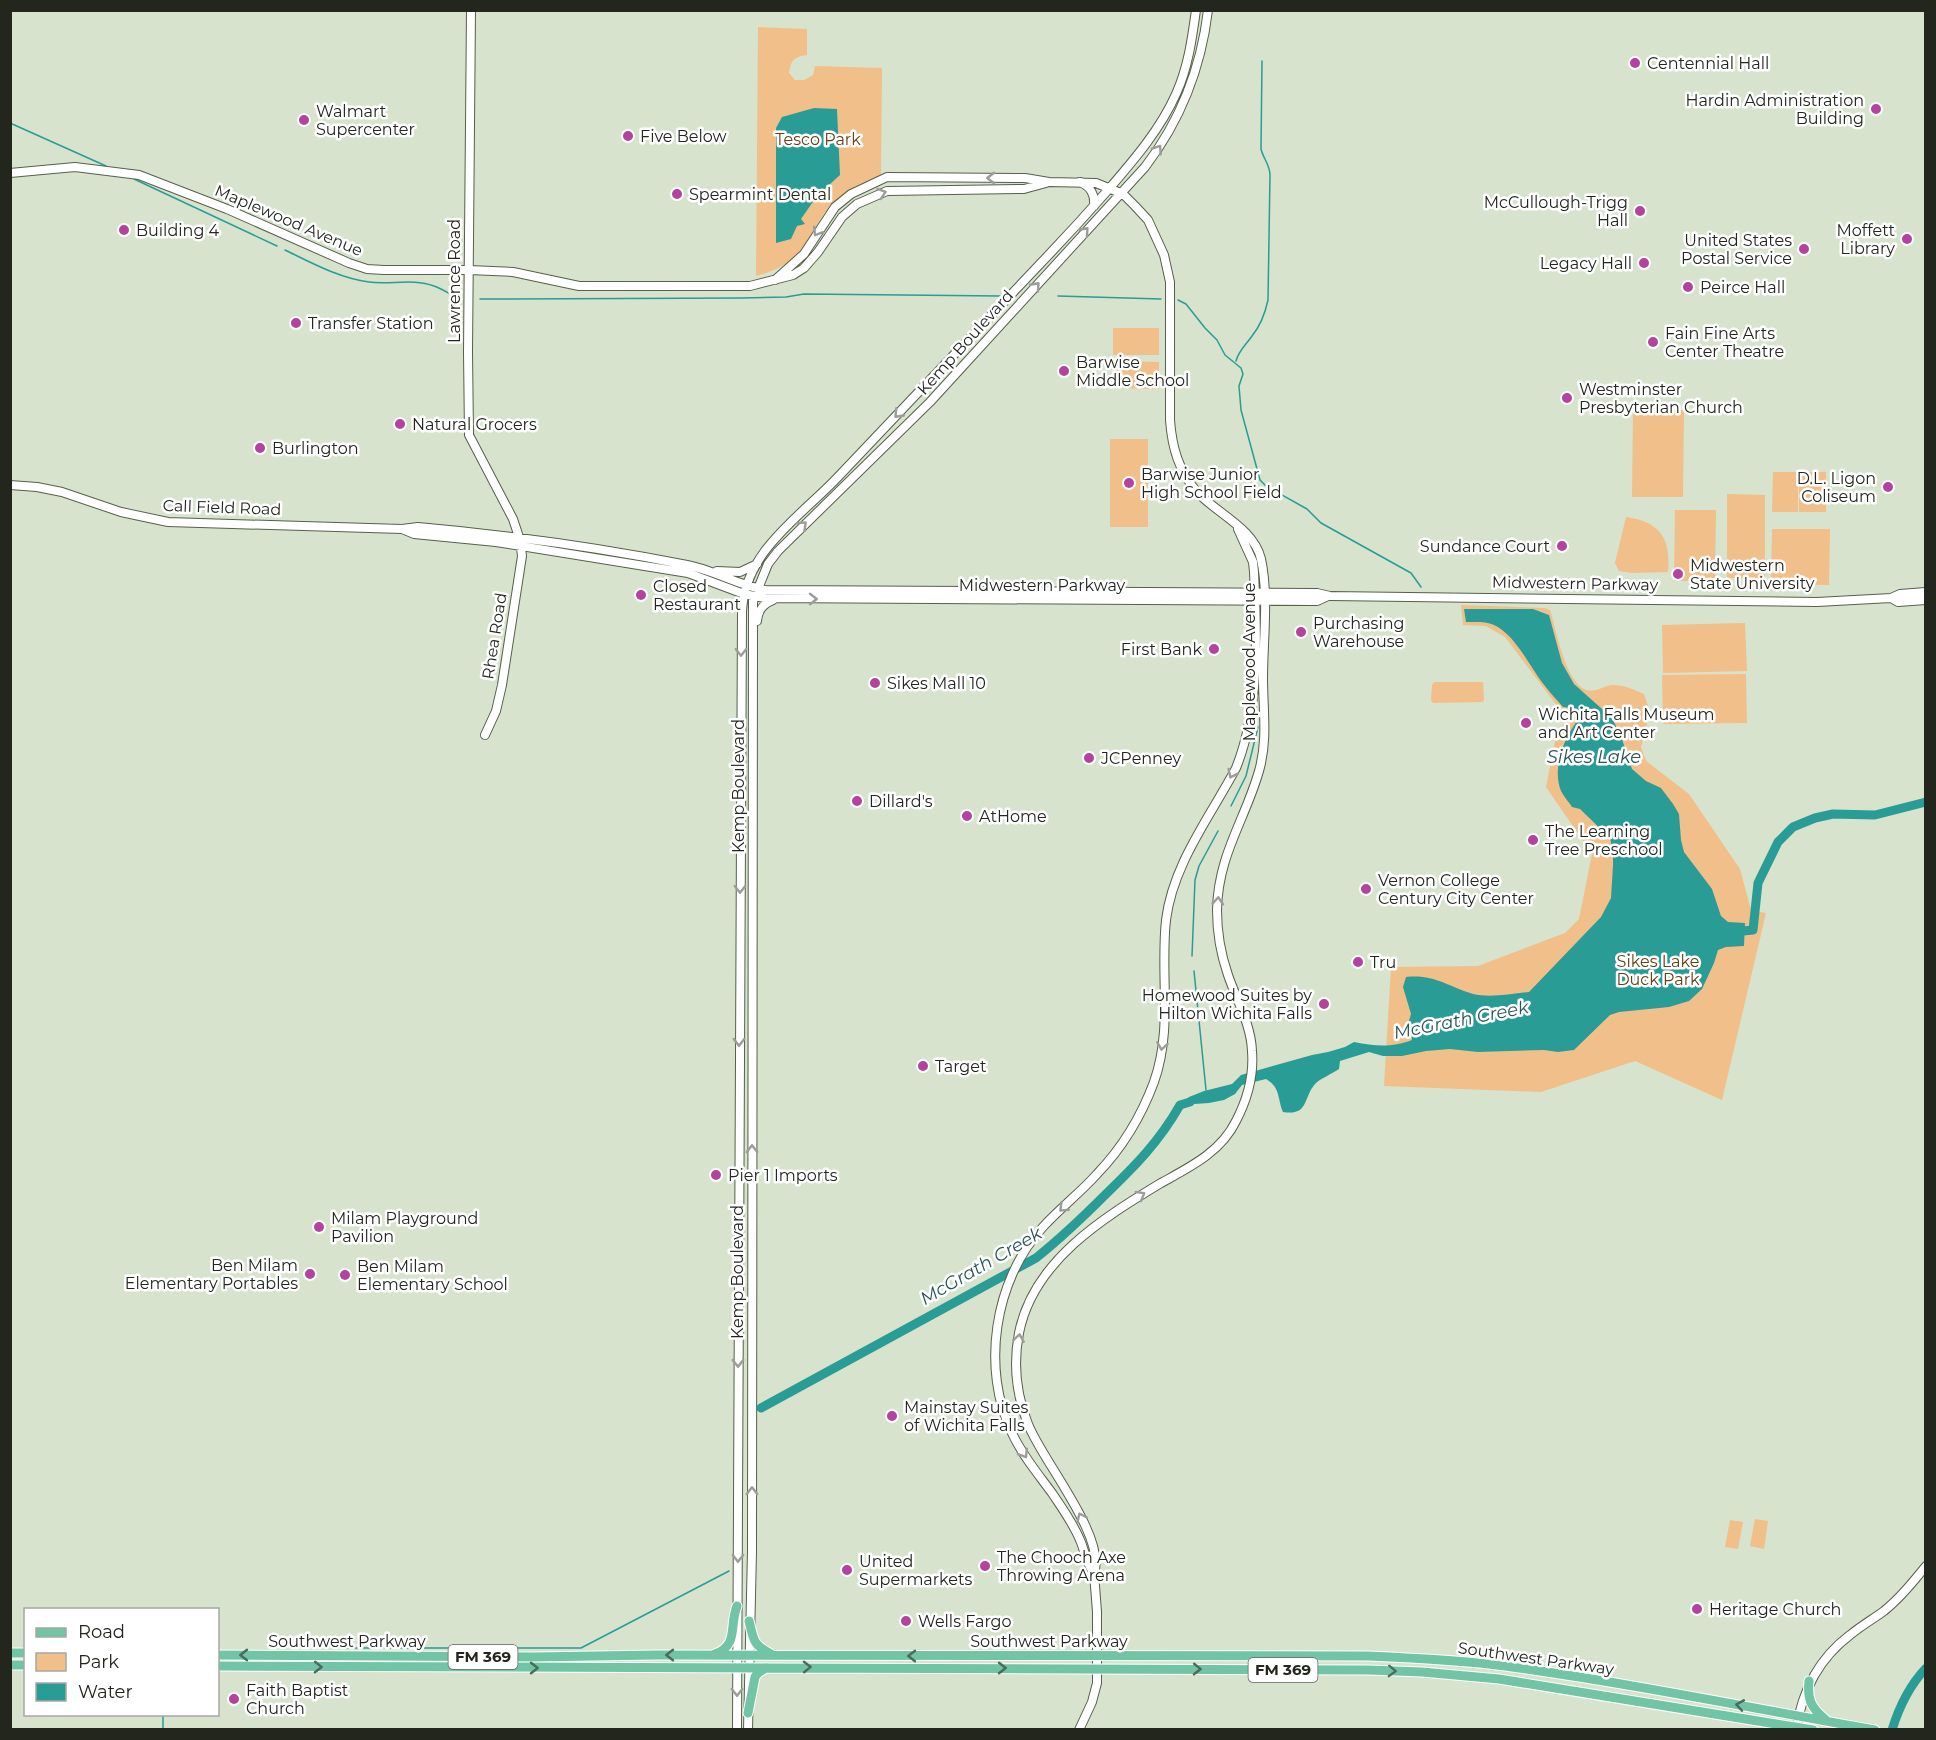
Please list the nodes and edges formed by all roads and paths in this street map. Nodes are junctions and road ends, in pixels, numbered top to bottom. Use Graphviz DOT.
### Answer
graph roads {
  1 [pos="471,10"];
  2 [pos="1196,10"];
  3 [pos="1208,10"];
  4 [pos="1183,75"];
  5 [pos="1194,77"];
  6 [pos="10,173"];
  7 [pos="1050,182"];
  8 [pos="1080,182"];
  9 [pos="1110,188"];
  10 [pos="1120,193"];
  11 [pos="1094,206"];
  12 [pos="1060,243"];
  13 [pos="1068,250"];
  14 [pos="469,270"];
  15 [pos="775,280"];
  16 [pos="943,366"];
  17 [pos="954,376"];
  18 [pos="10,485"];
  19 [pos="520,541"];
  20 [pos="629,560"];
  21 [pos="757,564"];
  22 [pos="708,571"];
  23 [pos="746,590"];
  24 [pos="756,592"];
  25 [pos="1926,592"];
  26 [pos="975,596"];
  27 [pos="1260,597"];
  28 [pos="1891,598"];
  29 [pos="788,599"];
  30 [pos="1926,600"];
  31 [pos="753,642"];
  32 [pos="485,735"];
  33 [pos="739,1116"];
  34 [pos="752,1116"];
  35 [pos="739,1203"];
  36 [pos="752,1203"];
  37 [pos="1926,1566"];
  38 [pos="1094,1573"];
  39 [pos="737,1606"];
  40 [pos="749,1621"];
  41 [pos="219,1655"];
  42 [pos="709,1655"];
  43 [pos="737,1655"];
  44 [pos="749,1655"];
  45 [pos="773,1655"];
  46 [pos="626,1656"];
  47 [pos="932,1656"];
  48 [pos="1097,1657"];
  49 [pos="1438,1660"];
  50 [pos="219,1666"];
  51 [pos="737,1667"];
  52 [pos="749,1667"];
  53 [pos="769,1667"];
  54 [pos="625,1668"];
  55 [pos="931,1668"];
  56 [pos="1097,1668"];
  57 [pos="1438,1673"];
  58 [pos="1809,1681"];
  59 [pos="1703,1699"];
  60 [pos="1703,1712"];
  61 [pos="748,1713"];
  62 [pos="1798,1715"];
  63 [pos="1827,1720"];
  64 [pos="1796,1728"];
  65 [pos="737,1730"];
  66 [pos="748,1730"];
  67 [pos="1079,1730"];
  68 [pos="1813,1730"];
  69 [pos="1875,1730"];
  1 -- 14 [label="main road, Lawrence Road"];
  2 -- 4 [label="main road, Kemp Boulevard"];
  3 -- 5 [label="main road, Kemp Boulevard"];
  4 -- 5 [label="main road"];
  4 -- 9 [label="main road, Kemp Boulevard"];
  10 -- 5 [label="main road, Kemp Boulevard, one-way"];
  6 -- 14 [label="main road, Maplewood Avenue"];
  7 -- 8 [label="main road, Maplewood Avenue"];
  15 -- 7 [label="main road, Maplewood Avenue, one-way"];
  7 -- 15 [label="main road, Maplewood Avenue, one-way"];
  8 -- 9 [label="main road, Maplewood Avenue"];
  8 -- 11 [label="main road"];
  9 -- 10 [label="main road, Maplewood Avenue"];
  9 -- 11 [label="main road, Kemp Boulevard"];
  13 -- 10 [label="main road, Kemp Boulevard, one-way"];
  10 -- 27 [label="main road, Maplewood Avenue"];
  11 -- 12 [label="main road, Kemp Boulevard"];
  12 -- 13 [label="main road"];
  12 -- 16 [label="main road, Kemp Boulevard"];
  17 -- 13 [label="main road, Kemp Boulevard, one-way"];
  14 -- 15 [label="main road, Maplewood Avenue"];
  14 -- 19 [label="main road, Lawrence Road"];
  16 -- 17 [label="main road"];
  16 -- 21 [label="main road, Kemp Boulevard, one-way"];
  24 -- 17 [label="main road, Kemp Boulevard, one-way"];
  18 -- 19 [label="main road, Call Field Road"];
  19 -- 20 [label="main road, Call Field Road"];
  19 -- 32 [label="main road, Rhea Road"];
  20 -- 22 [label="main road, Call Field Road"];
  20 -- 23 [label="main road, Call Field Road"];
  21 -- 22 [label="main road"];
  21 -- 23 [label="main road, Kemp Boulevard"];
  22 -- 23 [label="main road, Call Field Road"];
  23 -- 24 [label="main road"];
  23 -- 33 [label="main road, Kemp Boulevard, one-way"];
  24 -- 26 [label="main road, Midwestern Parkway"];
  24 -- 29 [label="main road, Midwestern Parkway"];
  24 -- 31 [label="main road, Kemp Boulevard"];
  25 -- 28 [label="main road, Midwestern Parkway"];
  26 -- 27 [label="main road, Midwestern Parkway"];
  29 -- 26 [label="main road, Midwestern Parkway, one-way"];
  27 -- 28 [label="main road, Midwestern Parkway"];
  27 -- 38 [label="main road, Maplewood Avenue, one-way"];
  38 -- 27 [label="main road, Maplewood Avenue, one-way"];
  28 -- 30 [label="main road, Midwestern Parkway"];
  29 -- 31 [label="main road"];
  31 -- 34 [label="main road, Kemp Boulevard"];
  33 -- 34 [label="main road"];
  33 -- 35 [label="main road, Kemp Boulevard"];
  36 -- 34 [label="main road, Kemp Boulevard, one-way"];
  35 -- 36 [label="main road"];
  35 -- 39 [label="main road, Kemp Boulevard, one-way"];
  40 -- 36 [label="main road, Kemp Boulevard, one-way"];
  37 -- 58 [label="main road"];
  38 -- 48 [label="main road, Maplewood Avenue"];
  39 -- 42 [label="main road"];
  39 -- 43 [label="main road, Kemp Boulevard"];
  40 -- 44 [label="main road, Kemp Boulevard"];
  40 -- 45 [label="main road"];
  46 -- 41 [label="main road, Southwest Parkway / FM 369, one-way"];
  42 -- 43 [label="main road, Southwest Parkway / FM 369"];
  42 -- 46 [label="main road, Southwest Parkway / FM 369, one-way"];
  43 -- 44 [label="main road, Southwest Parkway / FM 369"];
  43 -- 51 [label="main road, Kemp Boulevard"];
  44 -- 45 [label="main road, Southwest Parkway / FM 369"];
  44 -- 52 [label="main road, Kemp Boulevard"];
  47 -- 45 [label="main road, Southwest Parkway / FM 369, one-way"];
  46 -- 54 [label="main road"];
  47 -- 48 [label="main road, Southwest Parkway / FM 369"];
  47 -- 55 [label="main road"];
  48 -- 49 [label="main road, Southwest Parkway / FM 369"];
  48 -- 56 [label="main road, Maplewood Avenue"];
  49 -- 57 [label="main road"];
  49 -- 59 [label="main road, Southwest Parkway / FM 369"];
  50 -- 54 [label="main road, Southwest Parkway / FM 369, one-way"];
  51 -- 52 [label="main road, Southwest Parkway / FM 369"];
  51 -- 54 [label="main road, Southwest Parkway / FM 369"];
  51 -- 65 [label="main road, Kemp Boulevard, one-way"];
  52 -- 53 [label="main road, Southwest Parkway / FM 369"];
  52 -- 61 [label="main road, Kemp Boulevard"];
  53 -- 55 [label="main road, Southwest Parkway / FM 369, one-way"];
  53 -- 61 [label="main road"];
  55 -- 56 [label="main road, Southwest Parkway / FM 369, one-way"];
  56 -- 57 [label="main road, Southwest Parkway / FM 369, one-way"];
  56 -- 67 [label="main road, Maplewood Avenue"];
  57 -- 60 [label="main road, Southwest Parkway / FM 369"];
  58 -- 62 [label="main road"];
  58 -- 63 [label="main road"];
  59 -- 60 [label="main road"];
  62 -- 59 [label="main road, Southwest Parkway / FM 369, one-way"];
  60 -- 64 [label="main road, Southwest Parkway / FM 369"];
  61 -- 66 [label="main road, Kemp Boulevard"];
  62 -- 63 [label="main road, Southwest Parkway / FM 369"];
  62 -- 64 [label="main road"];
  63 -- 69 [label="main road, Southwest Parkway / FM 369"];
  64 -- 68 [label="main road, Southwest Parkway / FM 369"];
}
